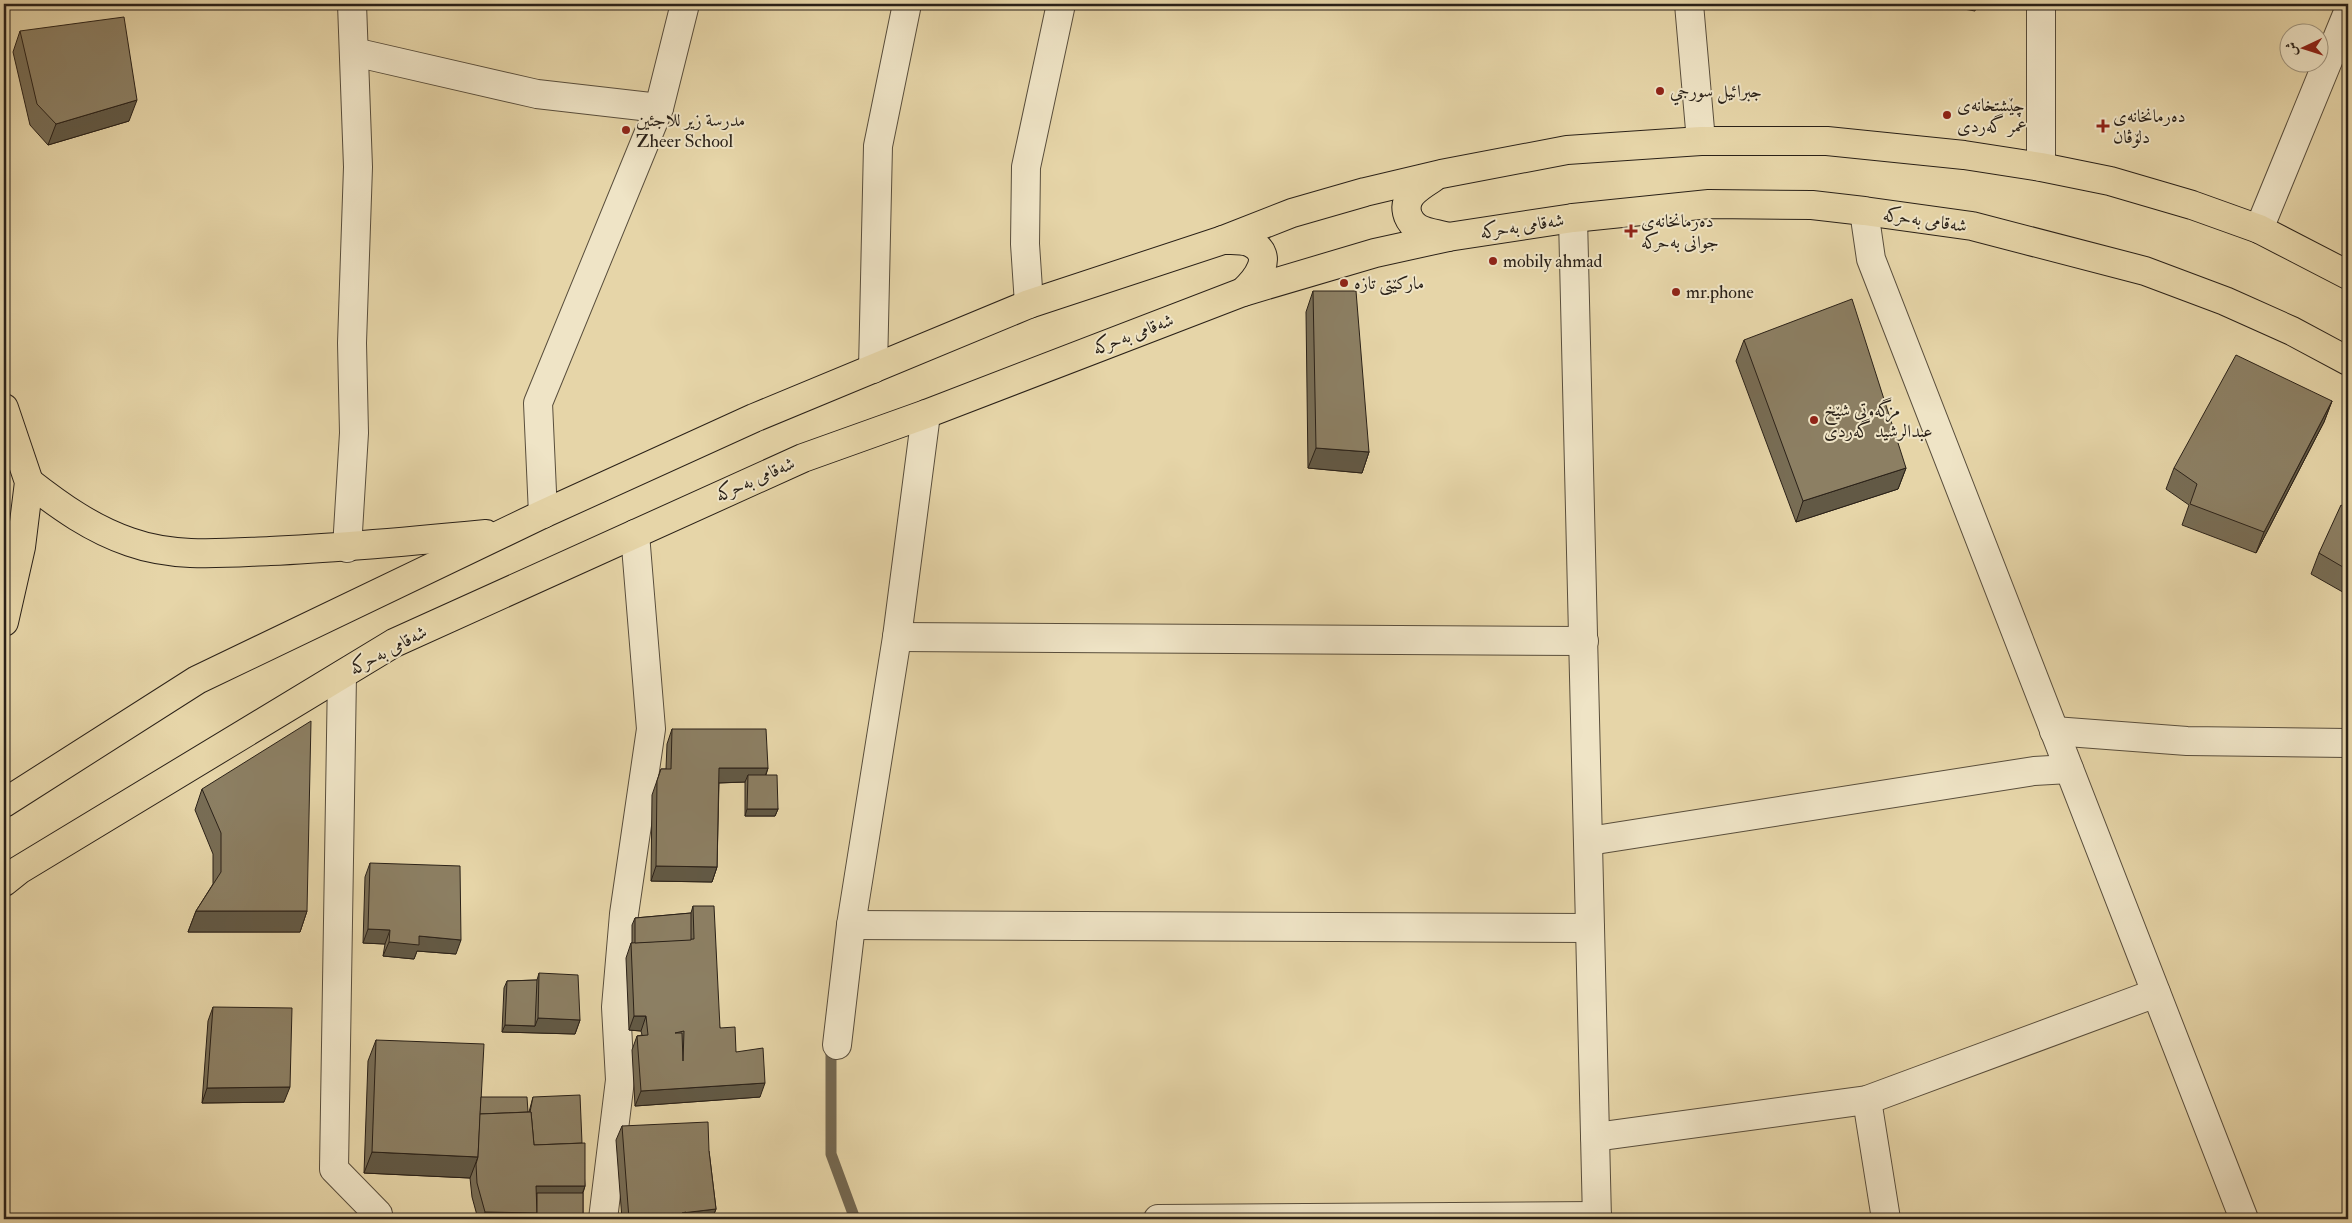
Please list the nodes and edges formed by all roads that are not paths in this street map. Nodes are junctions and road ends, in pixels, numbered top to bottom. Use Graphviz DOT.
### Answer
graph roads {
  1 [pos="352,4"];
  2 [pos="685,4"];
  3 [pos="907,4"];
  4 [pos="1061,4"];
  5 [pos="1689,4"];
  6 [pos="2041,4"];
  7 [pos="2348,12"];
  8 [pos="354,52"];
  9 [pos="659,108"];
  10 [pos="1701,141"];
  11 [pos="2041,167"];
  12 [pos="1441,174"];
  13 [pos="1864,211"];
  14 [pos="1573,218"];
  15 [pos="2259,229"];
  16 [pos="1448,237"];
  17 [pos="1223,240"];
  18 [pos="2348,275"];
  19 [pos="1243,292"];
  20 [pos="1029,304"];
  21 [pos="2348,361"];
  22 [pos="873,368"];
  23 [pos="4,408"];
  24 [pos="926,414"];
  25 [pos="29,482"];
  26 [pos="543,514"];
  27 [pos="505,532"];
  28 [pos="635,534"];
  29 [pos="346,548"];
  30 [pos="4,622"];
  31 [pos="896,637"];
  32 [pos="1584,641"];
  33 [pos="342,675"];
  34 [pos="2054,731"];
  35 [pos="2348,743"];
  36 [pos="2068,770"];
  37 [pos="4,803"];
  38 [pos="1589,841"];
  39 [pos="4,882"];
  40 [pos="851,925"];
  41 [pos="1590,928"];
  42 [pos="2156,993"];
  43 [pos="837,1045"];
  44 [pos="1867,1100"];
  45 [pos="1595,1137"];
  46 [pos="2234,1216"];
  47 [pos="379,1218"];
  48 [pos="1597,1218"];
  49 [pos="603,1219"];
  50 [pos="1158,1219"];
  51 [pos="1886,1219"];
  1 -- 8 [label="street"];
  2 -- 9 [label="street"];
  3 -- 22 [label="street"];
  4 -- 20 [label="street"];
  5 -- 10 [label="street"];
  6 -- 11 [label="street"];
  7 -- 15 [label="street"];
  8 -- 9 [label="street"];
  8 -- 29 [label="street"];
  9 -- 26 [label="street"];
  10 -- 11 [label="main road"];
  10 -- 12 [label="main road"];
  11 -- 15 [label="main road"];
  12 -- 16 [label="main road"];
  12 -- 17 [label="main road"];
  13 -- 14 [label="main road, شەقامی بەحرکە"];
  13 -- 21 [label="main road, شەقامی بەحرکە"];
  13 -- 34 [label="street"];
  14 -- 16 [label="main road, شەقامی بەحرکە"];
  14 -- 32 [label="street"];
  15 -- 18 [label="main road"];
  16 -- 19 [label="main road, شەقامی بەحرکە"];
  17 -- 19 [label="main road"];
  17 -- 20 [label="main road"];
  19 -- 24 [label="main road, شەقامی بەحرکە"];
  20 -- 22 [label="main road"];
  22 -- 26 [label="main road"];
  23 -- 25 [label="main road"];
  24 -- 28 [label="main road, شەقامی بەحرکە"];
  24 -- 31 [label="street"];
  25 -- 29 [label="main road"];
  25 -- 30 [label="main road"];
  26 -- 27 [label="main road"];
  27 -- 29 [label="main road"];
  27 -- 37 [label="main road"];
  28 -- 33 [label="main road, شەقامی بەحرکە"];
  28 -- 49 [label="street"];
  31 -- 32 [label="street"];
  31 -- 40 [label="street"];
  32 -- 38 [label="street"];
  33 -- 39 [label="main road, شەقامی بەحرکە"];
  33 -- 47 [label="street"];
  34 -- 35 [label="street"];
  34 -- 36 [label="street"];
  36 -- 38 [label="street"];
  36 -- 42 [label="street"];
  38 -- 41 [label="street"];
  40 -- 41 [label="street"];
  40 -- 43 [label="street"];
  41 -- 45 [label="street"];
  42 -- 44 [label="street"];
  42 -- 46 [label="street"];
  44 -- 45 [label="street"];
  44 -- 51 [label="street"];
  45 -- 48 [label="street"];
  48 -- 50 [label="street"];
}
